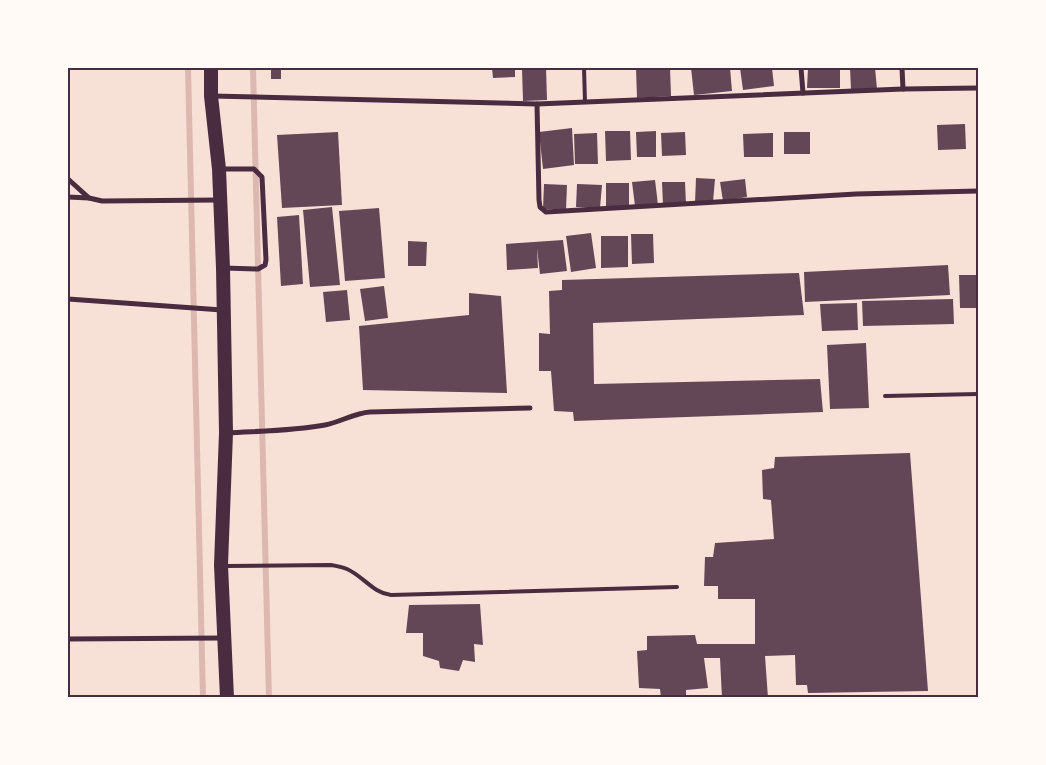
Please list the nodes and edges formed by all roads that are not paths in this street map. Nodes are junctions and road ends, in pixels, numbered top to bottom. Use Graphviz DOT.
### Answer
graph roads {
  1 [pos="211,68"];
  2 [pos="584,68"];
  3 [pos="801,68"];
  4 [pos="902,68"];
  5 [pos="978,88"];
  6 [pos="902,89"];
  7 [pos="803,93"];
  8 [pos="211,96"];
  9 [pos="585,102"];
  10 [pos="538,104"];
  11 [pos="219,169"];
  12 [pos="68,179"];
  13 [pos="978,191"];
  14 [pos="68,197"];
  15 [pos="89,198"];
  16 [pos="219,200"];
  17 [pos="223,268"];
  18 [pos="68,299"];
  19 [pos="223,310"];
  20 [pos="978,394"];
  21 [pos="885,396"];
  22 [pos="530,408"];
  23 [pos="226,433"];
  24 [pos="221,566"];
  25 [pos="677,587"];
  26 [pos="225,638"];
  27 [pos="68,639"];
  28 [pos="227,698"];
  1 -- 8 [label="highway"];
  2 -- 9 [label="lane"];
  3 -- 7 [label="street"];
  4 -- 6 [label="street"];
  5 -- 6 [label="street"];
  6 -- 7 [label="street"];
  7 -- 9 [label="street"];
  8 -- 10 [label="street"];
  8 -- 11 [label="highway"];
  9 -- 10 [label="street"];
  10 -- 13 [label="street"];
  11 -- 16 [label="highway"];
  11 -- 17 [label="street"];
  12 -- 15 [label="street"];
  14 -- 15 [label="street"];
  15 -- 16 [label="street"];
  16 -- 17 [label="highway"];
  17 -- 19 [label="highway"];
  18 -- 19 [label="street"];
  19 -- 23 [label="highway"];
  20 -- 21 [label="lane"];
  22 -- 23 [label="street"];
  23 -- 24 [label="highway"];
  24 -- 25 [label="lane"];
  24 -- 26 [label="highway"];
  26 -- 27 [label="street"];
  26 -- 28 [label="highway"];
}
